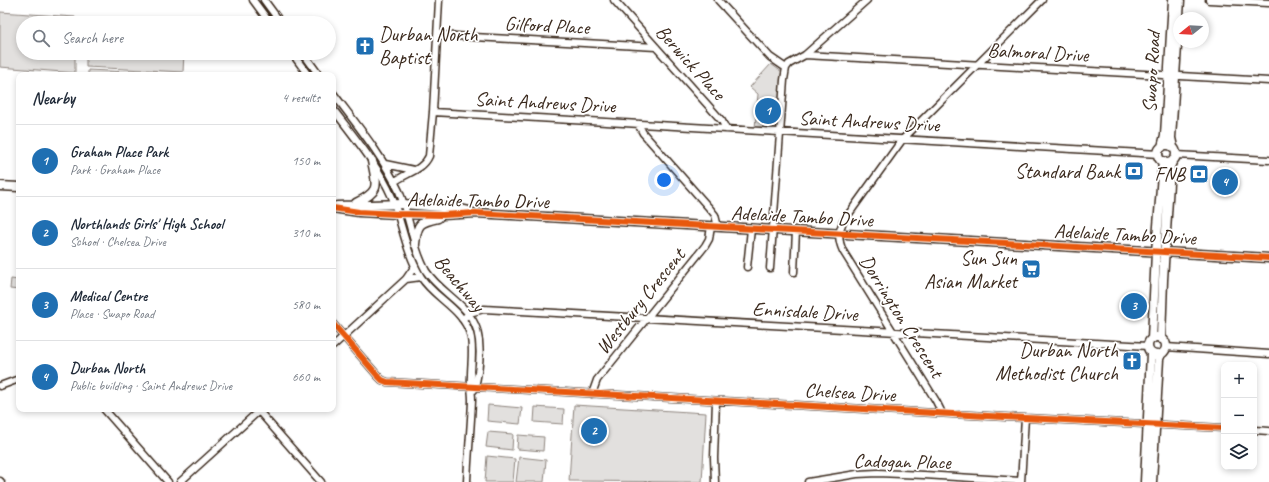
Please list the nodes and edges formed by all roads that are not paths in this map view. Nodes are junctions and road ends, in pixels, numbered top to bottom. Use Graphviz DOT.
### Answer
graph roads {
  1 [pos="253,0"];
  2 [pos="264,0"];
  3 [pos="439,0"];
  4 [pos="614,0"];
  5 [pos="718,0"];
  6 [pos="867,0"];
  7 [pos="1042,0"];
  8 [pos="1173,0"];
  9 [pos="1180,0"];
  10 [pos="1208,0"];
  11 [pos="1269,3"];
  12 [pos="265,16"];
  13 [pos="276,16"];
  14 [pos="437,35"];
  15 [pos="656,47"];
  16 [pos="805,55"];
  17 [pos="297,60"];
  18 [pos="308,60"];
  19 [pos="977,65"];
  20 [pos="786,68"];
  21 [pos="306,72"];
  22 [pos="317,72"];
  23 [pos="1172,76"];
  24 [pos="1269,81"];
  25 [pos="336,97"];
  26 [pos="433,112"];
  27 [pos="336,113"];
  28 [pos="638,124"];
  29 [pos="360,129"];
  30 [pos="726,129"];
  31 [pos="781,132"];
  32 [pos="352,134"];
  33 [pos="902,140"];
  34 [pos="1160,150"];
  35 [pos="1174,154"];
  36 [pos="1269,160"];
  37 [pos="372,161"];
  38 [pos="1163,161"];
  39 [pos="385,164"];
  40 [pos="414,170"];
  41 [pos="394,182"];
  42 [pos="0,186"];
  43 [pos="16,187"];
  44 [pos="394,204"];
  45 [pos="403,204"];
  46 [pos="353,205"];
  47 [pos="336,207"];
  48 [pos="336,208"];
  49 [pos="476,213"];
  50 [pos="402,214"];
  51 [pos="455,214"];
  52 [pos="715,227"];
  53 [pos="751,229"];
  54 [pos="772,230"];
  55 [pos="796,231"];
  56 [pos="839,234"];
  57 [pos="415,244"];
  58 [pos="1160,252"];
  59 [pos="1269,258"];
  60 [pos="415,266"];
  61 [pos="747,267"];
  62 [pos="770,268"];
  63 [pos="794,272"];
  64 [pos="421,277"];
  65 [pos="406,279"];
  66 [pos="468,314"];
  67 [pos="647,318"];
  68 [pos="462,319"];
  69 [pos="336,327"];
  70 [pos="894,332"];
  71 [pos="344,336"];
  72 [pos="1152,339"];
  73 [pos="1161,339"];
  74 [pos="336,343"];
  75 [pos="1166,347"];
  76 [pos="1150,350"];
  77 [pos="1161,354"];
  78 [pos="1269,354"];
  79 [pos="16,380"];
  80 [pos="0,386"];
  81 [pos="473,386"];
  82 [pos="592,394"];
  83 [pos="716,401"];
  84 [pos="107,412"];
  85 [pos="257,412"];
  86 [pos="261,412"];
  87 [pos="942,413"];
  88 [pos="1025,418"];
  89 [pos="1152,425"];
  90 [pos="1221,428"];
  91 [pos="1257,430"];
  92 [pos="1269,431"];
  93 [pos="168,482"];
  94 [pos="180,482"];
  95 [pos="321,482"];
  96 [pos="466,482"];
  97 [pos="715,482"];
  98 [pos="808,482"];
  99 [pos="1021,482"];
  100 [pos="1145,482"];
  101 [pos="1152,482"];
  1 -- 12 [label="street"];
  2 -- 13 [label="street"];
  3 -- 14 [label="street"];
  4 -- 15 [label="street, Berwick Place"];
  5 -- 20 [label="street"];
  6 -- 16 [label="street"];
  7 -- 19 [label="street"];
  8 -- 23 [label="street, Swapo Road"];
  9 -- 23 [label="street, Swapo Road"];
  10 -- 11 [label="street"];
  14 -- 15 [label="street, Gilford Place"];
  14 -- 26 [label="street"];
  15 -- 30 [label="street, Berwick Place"];
  16 -- 19 [label="street, Balmoral Drive"];
  16 -- 20 [label="street"];
  17 -- 21 [label="street"];
  18 -- 22 [label="street"];
  19 -- 23 [label="street, Balmoral Drive"];
  19 -- 33 [label="street"];
  20 -- 31 [label="street"];
  23 -- 24 [label="street, Balmoral Drive"];
  23 -- 34 [label="street, Swapo Road"];
  23 -- 35 [label="street, Swapo Road"];
  25 -- 29 [label="street"];
  26 -- 28 [label="street, Saint Andrews Drive"];
  26 -- 40 [label="street"];
  27 -- 32 [label="street"];
  28 -- 30 [label="street, Saint Andrews Drive"];
  28 -- 52 [label="street"];
  29 -- 32 [label="street"];
  29 -- 39 [label="street"];
  30 -- 31 [label="street, Saint Andrews Drive"];
  31 -- 33 [label="street, Saint Andrews Drive"];
  31 -- 54 [label="street"];
  32 -- 37 [label="street"];
  33 -- 34 [label="street, Saint Andrews Drive"];
  33 -- 56 [label="street"];
  34 -- 35 [label="street"];
  34 -- 38 [label="street"];
  35 -- 36 [label="street"];
  35 -- 38 [label="street"];
  35 -- 58 [label="street, Swapo Road"];
  37 -- 44 [label="street"];
  37 -- 46 [label="street"];
  38 -- 58 [label="street, Swapo Road"];
  39 -- 40 [label="street"];
  39 -- 41 [label="street"];
  40 -- 41 [label="street"];
  41 -- 45 [label="street"];
  42 -- 43 [label="street"];
  44 -- 45 [label="street, Adelaide Tambo Drive"];
  44 -- 46 [label="street, Adelaide Tambo Drive"];
  44 -- 50 [label="street"];
  45 -- 49 [label="street, Adelaide Tambo Drive"];
  45 -- 50 [label="street"];
  46 -- 47 [label="street, Adelaide Tambo Drive"];
  48 -- 50 [label="street, Adelaide Tambo Drive"];
  49 -- 51 [label="street, Adelaide Tambo Drive"];
  49 -- 52 [label="street, Adelaide Tambo Drive"];
  50 -- 51 [label="street, Adelaide Tambo Drive"];
  50 -- 57 [label="street, Beachway"];
  50 -- 60 [label="street, Beachway"];
  51 -- 57 [label="street"];
  52 -- 53 [label="street, Adelaide Tambo Drive"];
  52 -- 67 [label="street, Westbury Crescent"];
  53 -- 54 [label="street, Adelaide Tambo Drive"];
  53 -- 61 [label="street"];
  54 -- 55 [label="street, Adelaide Tambo Drive"];
  54 -- 62 [label="street"];
  55 -- 56 [label="street, Adelaide Tambo Drive"];
  55 -- 63 [label="street"];
  56 -- 58 [label="street, Adelaide Tambo Drive"];
  56 -- 70 [label="street, Dorrington Crescent"];
  57 -- 66 [label="street, Beachway"];
  58 -- 59 [label="street, Adelaide Tambo Drive"];
  58 -- 72 [label="street, Swapo Road"];
  58 -- 73 [label="street, Swapo Road"];
  60 -- 64 [label="street, Beachway"];
  60 -- 65 [label="street"];
  64 -- 65 [label="street"];
  64 -- 68 [label="street, Beachway"];
  65 -- 71 [label="street"];
  66 -- 67 [label="street, Ennisdale Drive"];
  66 -- 68 [label="street, Ennisdale Drive"];
  66 -- 81 [label="street, Beachway"];
  67 -- 70 [label="street, Ennisdale Drive"];
  67 -- 82 [label="street, Westbury Crescent"];
  68 -- 81 [label="street, Beachway"];
  69 -- 71 [label="street, Chelsea Drive"];
  70 -- 76 [label="street, Ennisdale Drive"];
  70 -- 87 [label="street, Dorrington Crescent"];
  71 -- 74 [label="street"];
  71 -- 81 [label="street, Chelsea Drive"];
  72 -- 73 [label="street"];
  72 -- 76 [label="street"];
  73 -- 75 [label="street"];
  75 -- 77 [label="street"];
  75 -- 78 [label="street"];
  76 -- 77 [label="street"];
  76 -- 89 [label="street"];
  77 -- 89 [label="street"];
  79 -- 80 [label="street"];
  81 -- 82 [label="street, Chelsea Drive"];
  81 -- 96 [label="street, Beachway"];
  82 -- 83 [label="street, Chelsea Drive"];
  83 -- 87 [label="street, Chelsea Drive"];
  83 -- 97 [label="street"];
  84 -- 93 [label="street"];
  85 -- 94 [label="street"];
  86 -- 95 [label="street"];
  87 -- 88 [label="street, Chelsea Drive"];
  88 -- 89 [label="street, Chelsea Drive"];
  88 -- 99 [label="street"];
  89 -- 90 [label="street, Chelsea Drive"];
  89 -- 100 [label="street"];
  89 -- 101 [label="street"];
  91 -- 92 [label="street"];
  98 -- 99 [label="street, Cadogan Place"];
}
